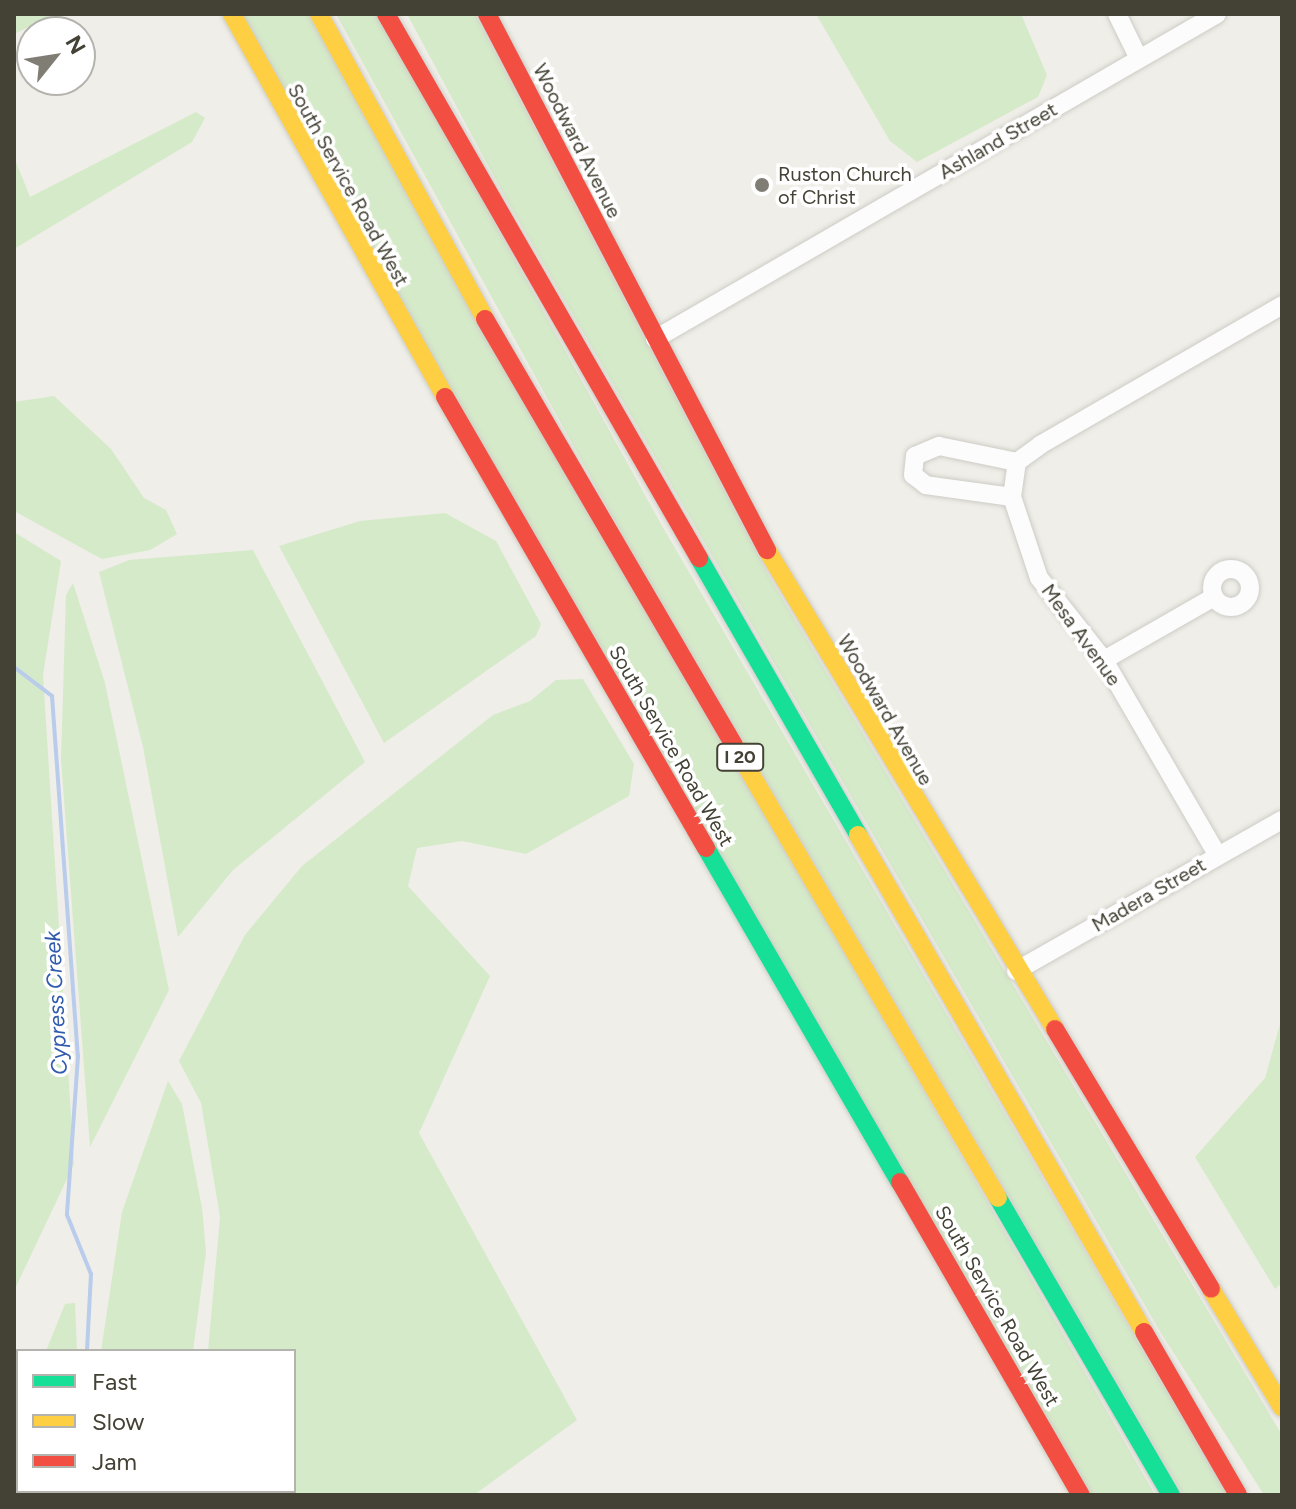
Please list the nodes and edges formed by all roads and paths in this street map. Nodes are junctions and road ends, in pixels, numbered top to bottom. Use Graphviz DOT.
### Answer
graph roads {
  1 [pos="232,14"];
  2 [pos="319,14"];
  3 [pos="386,14"];
  4 [pos="487,14"];
  5 [pos="1117,14"];
  6 [pos="1217,14"];
  7 [pos="1139,59"];
  8 [pos="1282,305"];
  9 [pos="655,339"];
  10 [pos="1017,462"];
  11 [pos="1012,497"];
  12 [pos="1214,597"];
  13 [pos="1104,660"];
  14 [pos="1282,820"];
  15 [pos="1218,856"];
  16 [pos="1016,971"];
  17 [pos="1282,1407"];
  18 [pos="1081,1495"];
  19 [pos="1171,1495"];
  20 [pos="1238,1495"];
  1 -- 18 [label="main road, South Service Road West"];
  2 -- 19 [label="main road, I 20"];
  3 -- 20 [label="main road"];
  4 -- 9 [label="main road, Woodward Avenue"];
  5 -- 7 [label="street"];
  6 -- 7 [label="street, Ashland Street"];
  7 -- 9 [label="street, Ashland Street"];
  8 -- 10 [label="street"];
  9 -- 16 [label="main road, Woodward Avenue"];
  10 -- 11 [label="street, Mesa Avenue"];
  10 -- 11 [label="street"];
  11 -- 13 [label="street, Mesa Avenue"];
  12 -- 13 [label="street"];
  13 -- 15 [label="street, Mesa Avenue"];
  14 -- 15 [label="street, Madera Street"];
  15 -- 16 [label="street, Madera Street"];
  16 -- 17 [label="main road, Woodward Avenue"];
}
